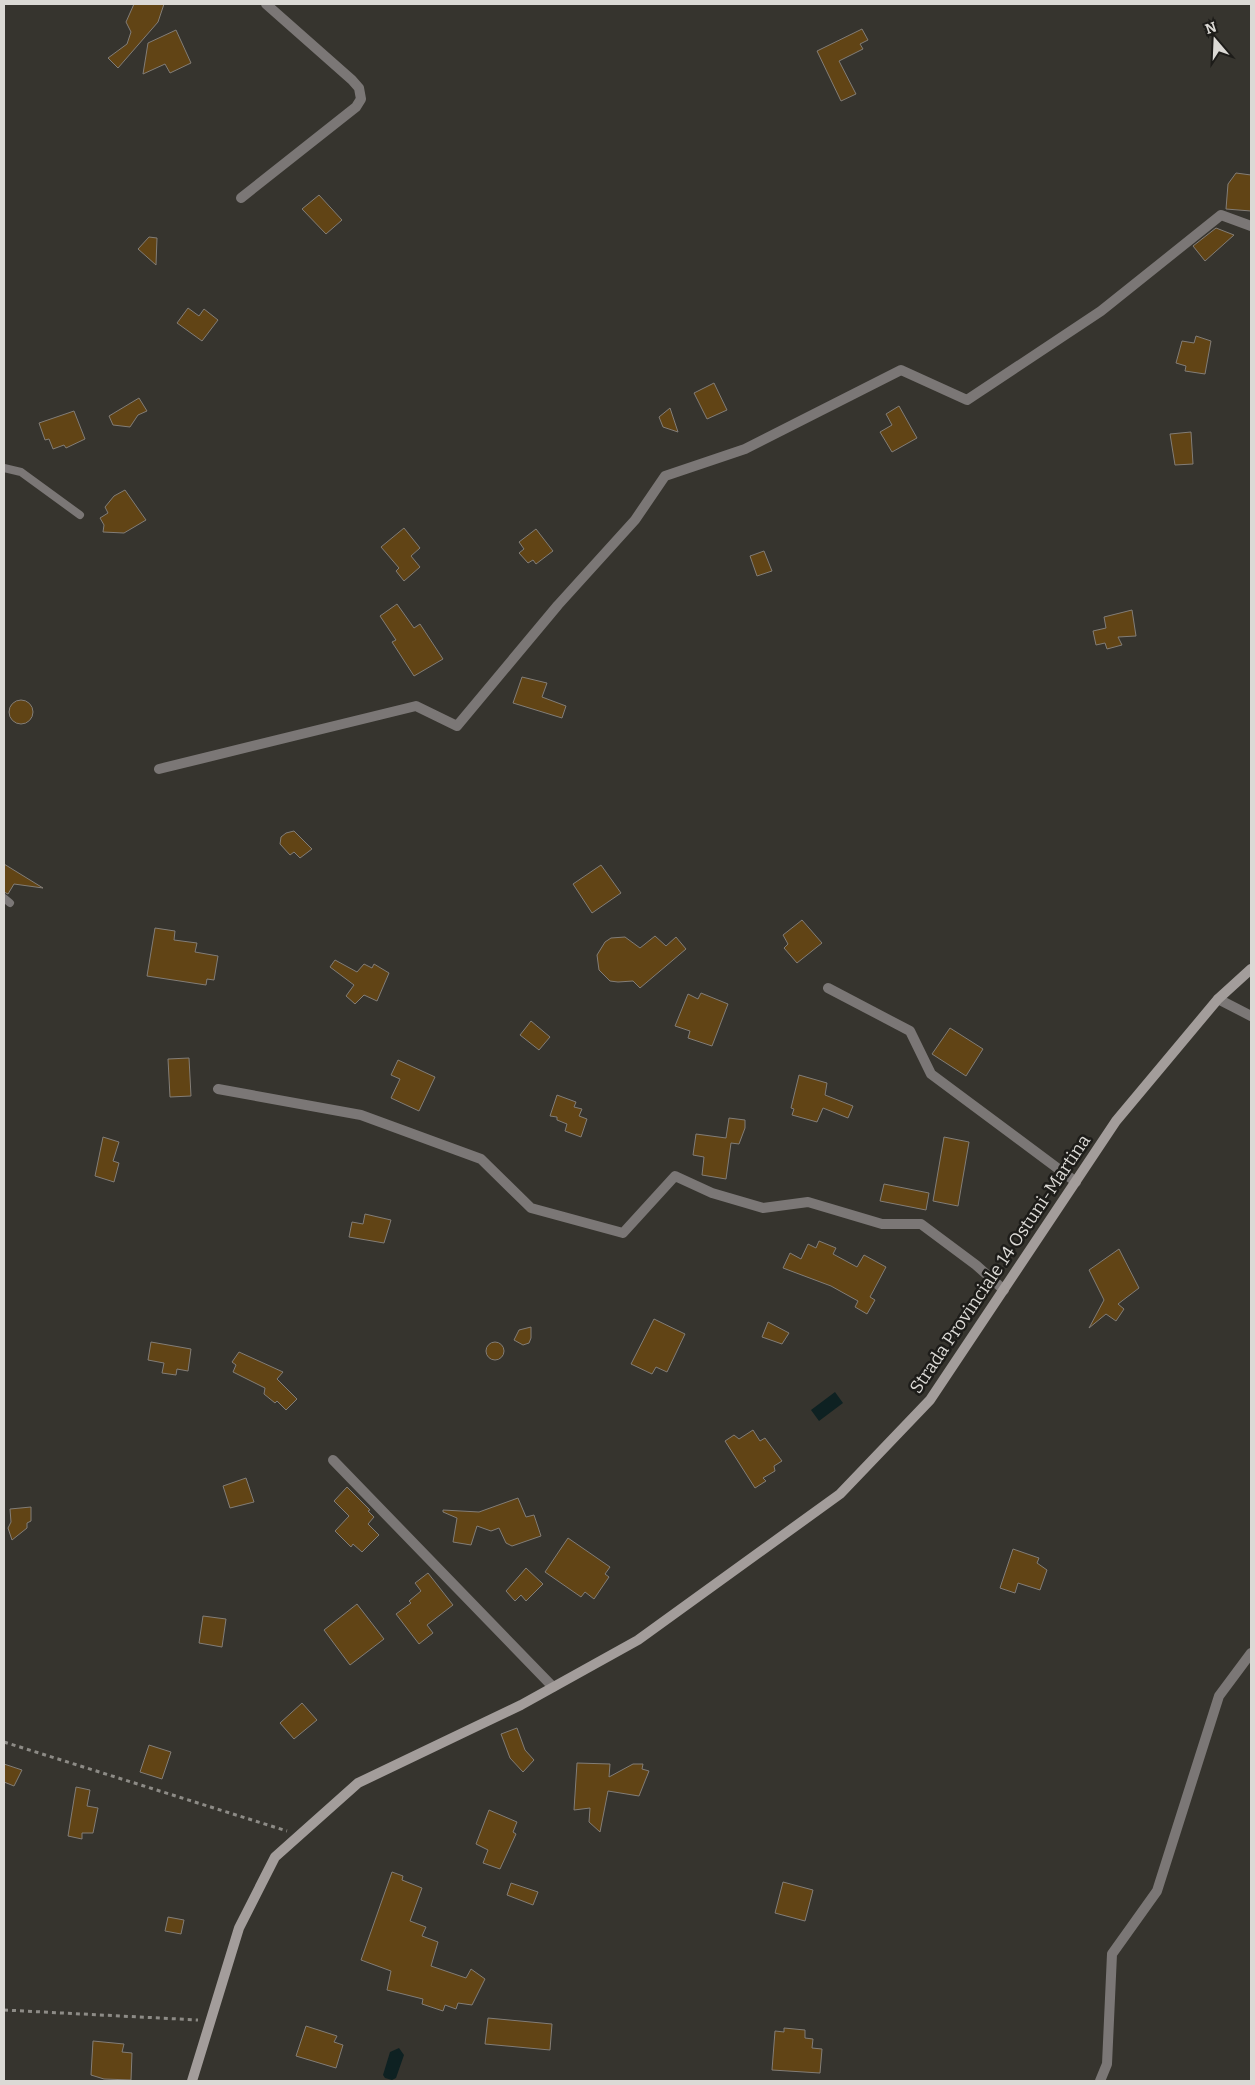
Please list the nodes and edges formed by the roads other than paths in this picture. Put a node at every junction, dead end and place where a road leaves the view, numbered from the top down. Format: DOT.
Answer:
graph roads {
  1 [pos="266,4"];
  2 [pos="240,198"];
  3 [pos="1251,226"];
  4 [pos="4,468"];
  5 [pos="80,515"];
  6 [pos="159,769"];
  7 [pos="1251,969"];
  8 [pos="828,988"];
  9 [pos="1218,999"];
  10 [pos="1251,1016"];
  11 [pos="218,1089"];
  12 [pos="1076,1182"];
  13 [pos="1004,1290"];
  14 [pos="333,1460"];
  15 [pos="1251,1653"];
  16 [pos="553,1687"];
  17 [pos="192,2081"];
  18 [pos="1100,2081"];
  1 -- 2 [label="street"];
  3 -- 6 [label="street"];
  4 -- 5 [label="lane"];
  7 -- 9 [label="main road, Strada Provinciale 14 Ostuni-Martina"];
  8 -- 12 [label="street"];
  9 -- 10 [label="street"];
  9 -- 12 [label="main road, Strada Provinciale 14 Ostuni-Martina"];
  11 -- 13 [label="street"];
  12 -- 13 [label="main road, Strada Provinciale 14 Ostuni-Martina"];
  13 -- 16 [label="main road, Strada Provinciale 14 Ostuni-Martina"];
  14 -- 16 [label="street"];
  15 -- 18 [label="street"];
  16 -- 17 [label="main road, Strada Provinciale 14 Ostuni-Martina"];
}
